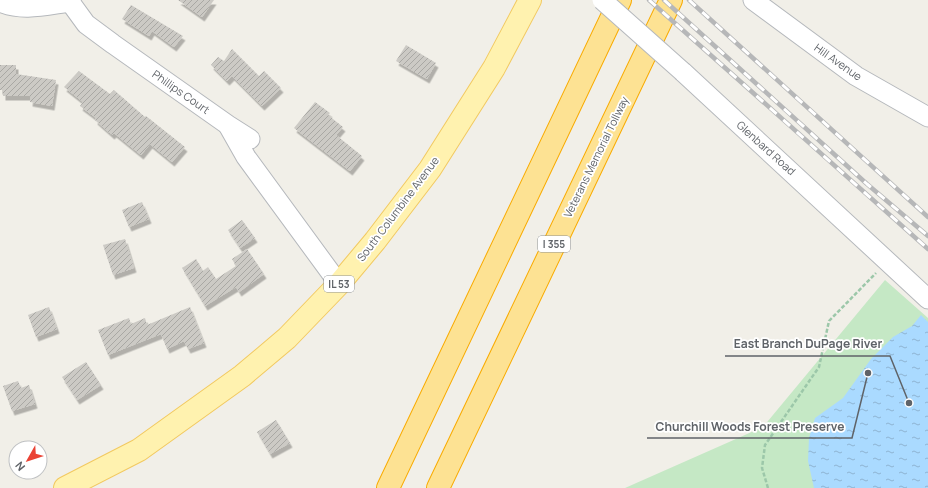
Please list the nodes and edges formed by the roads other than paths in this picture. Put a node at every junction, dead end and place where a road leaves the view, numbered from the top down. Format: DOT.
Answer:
graph roads {
  1 [pos="530,0"];
  2 [pos="602,0"];
  3 [pos="620,0"];
  4 [pos="671,0"];
  5 [pos="753,0"];
  6 [pos="70,1"];
  7 [pos="0,2"];
  8 [pos="928,116"];
  9 [pos="228,125"];
  10 [pos="250,139"];
  11 [pos="339,284"];
  12 [pos="928,299"];
  13 [pos="65,488"];
  14 [pos="388,488"];
  15 [pos="438,488"];
  1 -- 11 [label="main road, South Columbine Avenue / IL 53"];
  2 -- 12 [label="street, Glenbard Road, bridge"];
  3 -- 14 [label="highway"];
  4 -- 15 [label="highway, Veterans Memorial Tollway / I 355"];
  5 -- 8 [label="street, Hill Avenue"];
  6 -- 7 [label="street"];
  6 -- 9 [label="street, Phillips Court"];
  9 -- 10 [label="street, Phillips Court"];
  9 -- 11 [label="street"];
  11 -- 13 [label="main road, South Columbine Avenue / IL 53"];
}
